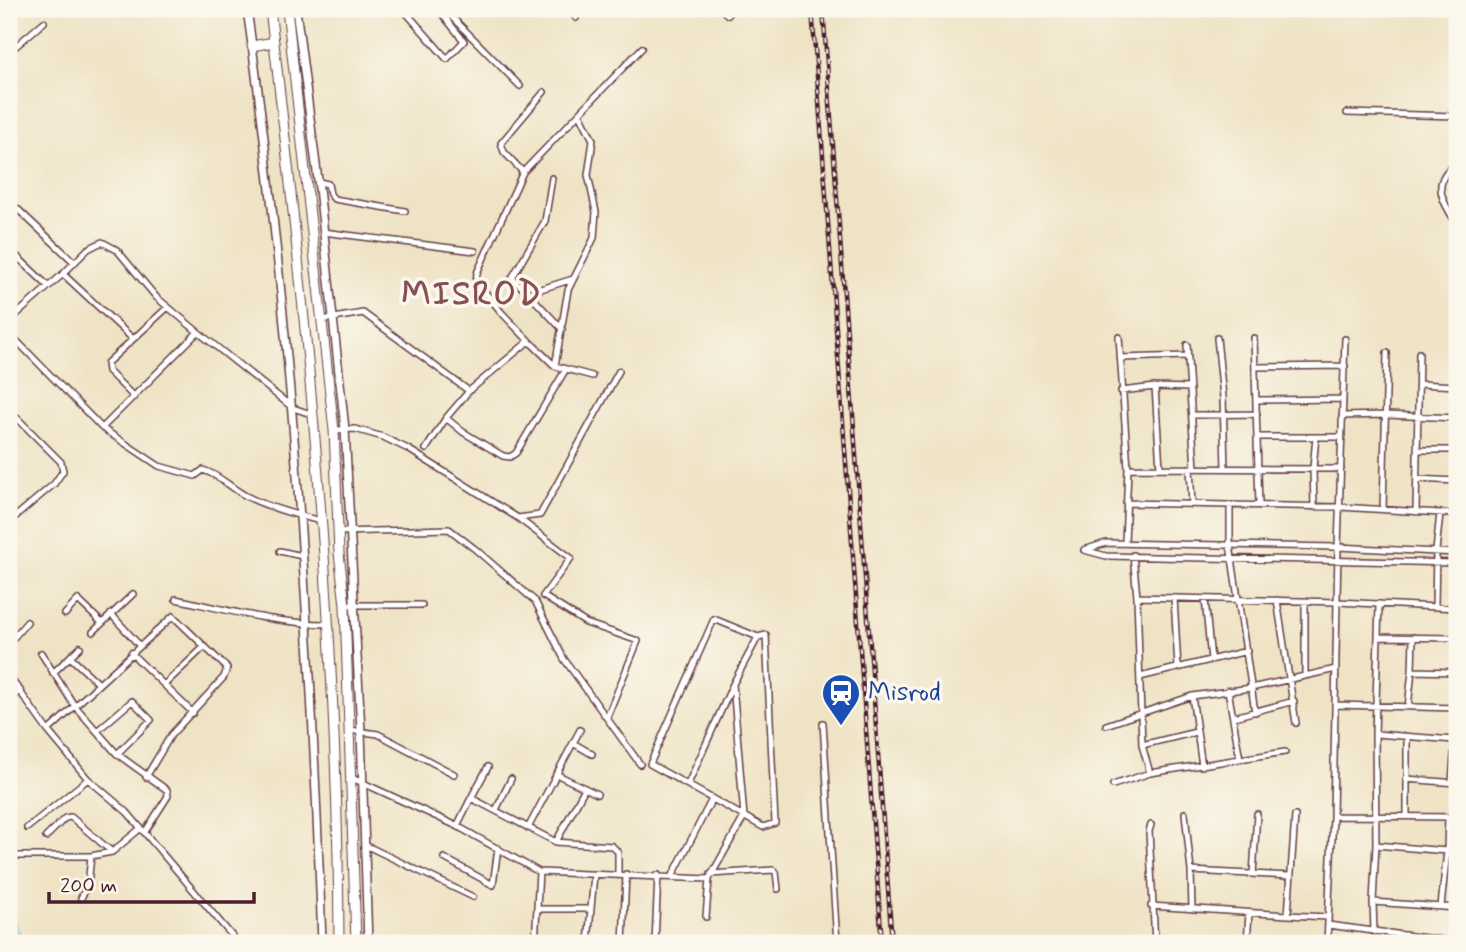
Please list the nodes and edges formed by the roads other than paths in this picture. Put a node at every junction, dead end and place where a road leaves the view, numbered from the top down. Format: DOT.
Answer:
graph roads {
  1 [pos="247,9"];
  2 [pos="270,9"];
  3 [pos="287,9"];
  4 [pos="296,9"];
  5 [pos="403,9"];
  6 [pos="438,9"];
  7 [pos="444,9"];
  8 [pos="570,9"];
  9 [pos="721,9"];
  10 [pos="728,15"];
  11 [pos="576,18"];
  12 [pos="44,22"];
  13 [pos="274,42"];
  14 [pos="252,46"];
  15 [pos="642,48"];
  16 [pos="9,52"];
  17 [pos="520,86"];
  18 [pos="544,92"];
  19 [pos="1347,113"];
  20 [pos="580,114"];
  21 [pos="1457,116"];
  22 [pos="1457,123"];
  23 [pos="1457,162"];
  24 [pos="523,172"];
  25 [pos="552,178"];
  26 [pos="318,182"];
  27 [pos="308,197"];
  28 [pos="320,197"];
  29 [pos="9,201"];
  30 [pos="405,211"];
  31 [pos="1457,225"];
  32 [pos="323,232"];
  33 [pos="9,249"];
  34 [pos="475,251"];
  35 [pos="74,262"];
  36 [pos="63,274"];
  37 [pos="573,279"];
  38 [pos="48,286"];
  39 [pos="528,293"];
  40 [pos="169,307"];
  41 [pos="326,319"];
  42 [pos="9,320"];
  43 [pos="562,330"];
  44 [pos="198,332"];
  45 [pos="9,333"];
  46 [pos="1119,337"];
  47 [pos="1217,338"];
  48 [pos="1254,338"];
  49 [pos="133,339"];
  50 [pos="1345,339"];
  51 [pos="529,341"];
  52 [pos="1187,345"];
  53 [pos="1387,353"];
  54 [pos="1419,353"];
  55 [pos="1188,356"];
  56 [pos="1120,358"];
  57 [pos="555,366"];
  58 [pos="1345,366"];
  59 [pos="1255,367"];
  60 [pos="566,369"];
  61 [pos="619,371"];
  62 [pos="592,376"];
  63 [pos="1419,384"];
  64 [pos="1457,386"];
  65 [pos="1155,387"];
  66 [pos="1190,388"];
  67 [pos="469,391"];
  68 [pos="1121,391"];
  69 [pos="134,397"];
  70 [pos="1342,399"];
  71 [pos="1257,400"];
  72 [pos="293,408"];
  73 [pos="9,410"];
  74 [pos="1224,413"];
  75 [pos="1257,414"];
  76 [pos="314,415"];
  77 [pos="1192,415"];
  78 [pos="1386,415"];
  79 [pos="1342,416"];
  80 [pos="1418,417"];
  81 [pos="446,418"];
  82 [pos="1457,418"];
  83 [pos="102,428"];
  84 [pos="345,429"];
  85 [pos="334,430"];
  86 [pos="1257,437"];
  87 [pos="1316,437"];
  88 [pos="1341,437"];
  89 [pos="426,449"];
  90 [pos="1418,450"];
  91 [pos="1457,450"];
  92 [pos="1128,468"];
  93 [pos="1160,468"];
  94 [pos="1193,468"];
  95 [pos="1225,468"];
  96 [pos="1258,468"];
  97 [pos="1313,468"];
  98 [pos="1341,469"];
  99 [pos="1417,479"];
  100 [pos="1457,481"];
  101 [pos="1126,503"];
  102 [pos="1192,505"];
  103 [pos="1230,505"];
  104 [pos="1259,506"];
  105 [pos="1340,507"];
  106 [pos="1314,508"];
  107 [pos="1383,509"];
  108 [pos="1416,512"];
  109 [pos="1440,513"];
  110 [pos="1457,514"];
  111 [pos="299,515"];
  112 [pos="518,518"];
  113 [pos="321,521"];
  114 [pos="9,522"];
  115 [pos="339,532"];
  116 [pos="350,532"];
  117 [pos="1125,543"];
  118 [pos="1230,545"];
  119 [pos="1338,547"];
  120 [pos="280,551"];
  121 [pos="1436,551"];
  122 [pos="1457,553"];
  123 [pos="1133,555"];
  124 [pos="302,556"];
  125 [pos="1231,557"];
  126 [pos="1338,559"];
  127 [pos="1436,561"];
  128 [pos="1457,563"];
  129 [pos="133,594"];
  130 [pos="1137,597"];
  131 [pos="1174,598"];
  132 [pos="176,599"];
  133 [pos="1205,599"];
  134 [pos="1237,600"];
  135 [pos="1277,600"];
  136 [pos="1305,601"];
  137 [pos="1338,602"];
  138 [pos="1379,604"];
  139 [pos="350,605"];
  140 [pos="422,605"];
  141 [pos="1436,607"];
  142 [pos="1457,608"];
  143 [pos="65,614"];
  144 [pos="111,614"];
  145 [pos="27,622"];
  146 [pos="102,623"];
  147 [pos="306,624"];
  148 [pos="329,624"];
  149 [pos="93,632"];
  150 [pos="758,636"];
  151 [pos="1378,637"];
  152 [pos="1413,637"];
  153 [pos="1457,638"];
  154 [pos="9,643"];
  155 [pos="139,645"];
  156 [pos="204,646"];
  157 [pos="80,647"];
  158 [pos="1247,651"];
  159 [pos="41,653"];
  160 [pos="131,653"];
  161 [pos="70,657"];
  162 [pos="1211,660"];
  163 [pos="1178,668"];
  164 [pos="1336,669"];
  165 [pos="1412,671"];
  166 [pos="1457,672"];
  167 [pos="53,673"];
  168 [pos="9,676"];
  169 [pos="1305,676"];
  170 [pos="1140,677"];
  171 [pos="1290,678"];
  172 [pos="98,683"];
  173 [pos="733,684"];
  174 [pos="164,685"];
  175 [pos="1251,688"];
  176 [pos="20,690"];
  177 [pos="1228,690"];
  178 [pos="1192,696"];
  179 [pos="9,701"];
  180 [pos="1294,701"];
  181 [pos="74,705"];
  182 [pos="1335,705"];
  183 [pos="1375,706"];
  184 [pos="1408,707"];
  185 [pos="1457,708"];
  186 [pos="1255,712"];
  187 [pos="193,713"];
  188 [pos="1141,713"];
  189 [pos="1457,715"];
  190 [pos="607,717"];
  191 [pos="1234,717"];
  192 [pos="823,723"];
  193 [pos="1296,723"];
  194 [pos="1105,726"];
  195 [pos="350,730"];
  196 [pos="580,730"];
  197 [pos="48,731"];
  198 [pos="97,731"];
  199 [pos="361,732"];
  200 [pos="1196,733"];
  201 [pos="1375,734"];
  202 [pos="1407,737"];
  203 [pos="1455,740"];
  204 [pos="573,743"];
  205 [pos="1142,745"];
  206 [pos="1285,752"];
  207 [pos="117,754"];
  208 [pos="592,754"];
  209 [pos="1240,760"];
  210 [pos="640,764"];
  211 [pos="1202,766"];
  212 [pos="488,767"];
  213 [pos="1150,773"];
  214 [pos="454,774"];
  215 [pos="556,774"];
  216 [pos="146,777"];
  217 [pos="352,778"];
  218 [pos="88,779"];
  219 [pos="511,779"];
  220 [pos="1406,779"];
  221 [pos="363,782"];
  222 [pos="1455,782"];
  223 [pos="688,784"];
  224 [pos="1113,785"];
  225 [pos="584,788"];
  226 [pos="597,794"];
  227 [pos="471,798"];
  228 [pos="712,799"];
  229 [pos="496,810"];
  230 [pos="1185,813"];
  231 [pos="1257,814"];
  232 [pos="1295,816"];
  233 [pos="1333,816"];
  234 [pos="1375,816"];
  235 [pos="1407,816"];
  236 [pos="744,817"];
  237 [pos="1448,817"];
  238 [pos="1457,817"];
  239 [pos="1151,825"];
  240 [pos="457,826"];
  241 [pos="27,828"];
  242 [pos="528,828"];
  243 [pos="143,830"];
  244 [pos="46,837"];
  245 [pos="556,842"];
  246 [pos="365,845"];
  247 [pos="1376,845"];
  248 [pos="498,848"];
  249 [pos="1447,850"];
  250 [pos="112,852"];
  251 [pos="9,856"];
  252 [pos="91,856"];
  253 [pos="444,858"];
  254 [pos="539,872"];
  255 [pos="1191,872"];
  256 [pos="594,874"];
  257 [pos="618,874"];
  258 [pos="626,874"];
  259 [pos="1253,874"];
  260 [pos="658,876"];
  261 [pos="710,876"];
  262 [pos="1290,876"];
  263 [pos="672,877"];
  264 [pos="778,889"];
  265 [pos="473,897"];
  266 [pos="81,898"];
  267 [pos="1373,902"];
  268 [pos="1151,906"];
  269 [pos="1441,906"];
  270 [pos="1457,908"];
  271 [pos="537,909"];
  272 [pos="591,909"];
  273 [pos="1192,909"];
  274 [pos="1249,913"];
  275 [pos="1288,915"];
  276 [pos="706,917"];
  277 [pos="1328,917"];
  278 [pos="1328,925"];
  279 [pos="1374,932"];
  280 [pos="1427,941"];
  281 [pos="1457,942"];
  282 [pos="238,943"];
  283 [pos="322,943"];
  284 [pos="339,943"];
  285 [pos="356,943"];
  286 [pos="368,943"];
  287 [pos="535,943"];
  288 [pos="588,943"];
  289 [pos="623,943"];
  290 [pos="655,943"];
  291 [pos="836,943"];
  292 [pos="1155,943"];
  293 [pos="1247,943"];
  294 [pos="1327,943"];
  1 -- 14 [label="street"];
  2 -- 13 [label="main road"];
  3 -- 27 [label="main road"];
  4 -- 26 [label="street"];
  5 -- 6 [label="street"];
  7 -- 17 [label="street"];
  8 -- 11 [label="street"];
  9 -- 10 [label="street"];
  12 -- 16 [label="street"];
  13 -- 14 [label="main road"];
  13 -- 76 [label="main road"];
  14 -- 72 [label="street"];
  15 -- 20 [label="street"];
  18 -- 24 [label="street"];
  19 -- 21 [label="street"];
  20 -- 24 [label="street"];
  20 -- 37 [label="street"];
  21 -- 22 [label="street"];
  23 -- 31 [label="street"];
  24 -- 51 [label="street"];
  25 -- 39 [label="street"];
  26 -- 28 [label="street"];
  26 -- 30 [label="street"];
  27 -- 28 [label="main road"];
  27 -- 41 [label="main road"];
  28 -- 32 [label="street"];
  29 -- 35 [label="street"];
  32 -- 34 [label="street"];
  32 -- 41 [label="street"];
  33 -- 38 [label="street"];
  35 -- 36 [label="street"];
  35 -- 40 [label="street"];
  36 -- 38 [label="street"];
  36 -- 49 [label="street"];
  37 -- 39 [label="street"];
  37 -- 43 [label="street"];
  38 -- 42 [label="street"];
  39 -- 43 [label="street"];
  40 -- 44 [label="street"];
  40 -- 49 [label="street"];
  41 -- 67 [label="street"];
  41 -- 84 [label="street"];
  41 -- 85 [label="main road"];
  43 -- 57 [label="street"];
  44 -- 69 [label="street"];
  44 -- 72 [label="street"];
  45 -- 83 [label="street"];
  46 -- 56 [label="street"];
  47 -- 74 [label="street"];
  48 -- 59 [label="street"];
  49 -- 69 [label="street"];
  50 -- 58 [label="street"];
  51 -- 57 [label="street"];
  51 -- 67 [label="street"];
  52 -- 55 [label="street"];
  53 -- 78 [label="street"];
  54 -- 63 [label="street"];
  55 -- 56 [label="street"];
  55 -- 66 [label="street"];
  56 -- 68 [label="street"];
  57 -- 60 [label="street"];
  58 -- 59 [label="street"];
  58 -- 70 [label="street"];
  59 -- 71 [label="street"];
  60 -- 62 [label="street"];
  60 -- 81 [label="street"];
  61 -- 112 [label="street"];
  63 -- 64 [label="street"];
  63 -- 80 [label="street"];
  65 -- 66 [label="street"];
  65 -- 68 [label="street"];
  65 -- 93 [label="street"];
  66 -- 77 [label="street"];
  67 -- 81 [label="street"];
  68 -- 92 [label="street"];
  69 -- 83 [label="street"];
  70 -- 71 [label="street"];
  70 -- 79 [label="street"];
  71 -- 75 [label="street"];
  72 -- 76 [label="street"];
  72 -- 111 [label="street"];
  73 -- 114 [label="street"];
  74 -- 75 [label="street"];
  74 -- 77 [label="street"];
  74 -- 95 [label="street"];
  75 -- 86 [label="street"];
  76 -- 113 [label="main road"];
  77 -- 94 [label="street"];
  78 -- 79 [label="street"];
  78 -- 80 [label="street"];
  78 -- 107 [label="street"];
  79 -- 88 [label="street"];
  80 -- 82 [label="street"];
  80 -- 90 [label="street"];
  81 -- 89 [label="street"];
  83 -- 111 [label="street"];
  84 -- 85 [label="street"];
  84 -- 112 [label="street"];
  84 -- 116 [label="street"];
  85 -- 115 [label="main road"];
  86 -- 87 [label="street"];
  86 -- 96 [label="street"];
  87 -- 88 [label="street"];
  87 -- 97 [label="street"];
  88 -- 98 [label="street"];
  90 -- 91 [label="street"];
  90 -- 99 [label="street"];
  92 -- 93 [label="street"];
  92 -- 101 [label="street"];
  93 -- 94 [label="street"];
  94 -- 95 [label="street"];
  94 -- 102 [label="street"];
  95 -- 96 [label="street"];
  96 -- 97 [label="street"];
  96 -- 104 [label="street"];
  97 -- 98 [label="street"];
  97 -- 106 [label="street"];
  98 -- 105 [label="street"];
  99 -- 100 [label="street"];
  99 -- 108 [label="street"];
  101 -- 102 [label="street"];
  101 -- 117 [label="street"];
  102 -- 103 [label="street"];
  103 -- 104 [label="street"];
  103 -- 118 [label="street"];
  104 -- 106 [label="street"];
  105 -- 106 [label="street"];
  105 -- 107 [label="street"];
  105 -- 119 [label="street"];
  107 -- 108 [label="street"];
  108 -- 109 [label="street"];
  109 -- 110 [label="street"];
  109 -- 121 [label="street"];
  111 -- 113 [label="street"];
  111 -- 124 [label="street"];
  112 -- 190 [label="street"];
  113 -- 148 [label="main road"];
  115 -- 116 [label="street"];
  115 -- 139 [label="main road"];
  116 -- 139 [label="street"];
  116 -- 190 [label="street"];
  117 -- 118 [label="street"];
  117 -- 123 [label="street"];
  118 -- 119 [label="street"];
  118 -- 125 [label="street"];
  119 -- 121 [label="street"];
  119 -- 126 [label="street"];
  120 -- 124 [label="street"];
  121 -- 122 [label="street"];
  121 -- 127 [label="street"];
  123 -- 125 [label="street"];
  123 -- 130 [label="street"];
  124 -- 147 [label="street"];
  125 -- 126 [label="street"];
  125 -- 134 [label="street"];
  126 -- 127 [label="street"];
  126 -- 137 [label="street"];
  127 -- 128 [label="street"];
  127 -- 141 [label="street"];
  129 -- 144 [label="street"];
  130 -- 131 [label="street"];
  130 -- 170 [label="street"];
  131 -- 133 [label="street"];
  131 -- 163 [label="street"];
  132 -- 147 [label="street"];
  133 -- 134 [label="street"];
  133 -- 162 [label="street"];
  134 -- 135 [label="street"];
  134 -- 158 [label="street"];
  135 -- 136 [label="street"];
  135 -- 171 [label="street"];
  136 -- 137 [label="street"];
  136 -- 169 [label="street"];
  137 -- 138 [label="street"];
  137 -- 164 [label="street"];
  138 -- 141 [label="street"];
  138 -- 151 [label="street"];
  139 -- 140 [label="street"];
  139 -- 195 [label="main road"];
  139 -- 199 [label="street"];
  141 -- 142 [label="street"];
  143 -- 146 [label="street"];
  144 -- 146 [label="street"];
  144 -- 155 [label="street"];
  145 -- 154 [label="street"];
  146 -- 149 [label="street"];
  147 -- 148 [label="street"];
  147 -- 283 [label="street"];
  148 -- 284 [label="main road"];
  150 -- 173 [label="street"];
  150 -- 223 [label="street"];
  150 -- 236 [label="street"];
  151 -- 152 [label="street"];
  151 -- 183 [label="street"];
  152 -- 153 [label="street"];
  152 -- 165 [label="street"];
  155 -- 156 [label="street"];
  155 -- 160 [label="street"];
  156 -- 174 [label="street"];
  156 -- 187 [label="street"];
  157 -- 161 [label="street"];
  158 -- 162 [label="street"];
  158 -- 175 [label="street"];
  159 -- 167 [label="street"];
  160 -- 172 [label="street"];
  160 -- 174 [label="street"];
  161 -- 167 [label="street"];
  161 -- 172 [label="street"];
  162 -- 163 [label="street"];
  163 -- 170 [label="street"];
  164 -- 169 [label="street"];
  164 -- 182 [label="street"];
  165 -- 166 [label="street"];
  165 -- 184 [label="street"];
  167 -- 181 [label="street"];
  168 -- 176 [label="street"];
  169 -- 171 [label="street"];
  170 -- 188 [label="street"];
  171 -- 175 [label="street"];
  171 -- 180 [label="street"];
  172 -- 181 [label="street"];
  173 -- 223 [label="street"];
  173 -- 236 [label="street"];
  174 -- 187 [label="street"];
  175 -- 177 [label="street"];
  175 -- 186 [label="street"];
  176 -- 179 [label="street"];
  176 -- 197 [label="street"];
  177 -- 178 [label="street"];
  177 -- 191 [label="street"];
  178 -- 188 [label="street"];
  178 -- 200 [label="street"];
  180 -- 186 [label="street"];
  180 -- 193 [label="street"];
  181 -- 197 [label="street"];
  181 -- 198 [label="street"];
  182 -- 183 [label="street"];
  182 -- 233 [label="street"];
  183 -- 184 [label="street"];
  183 -- 201 [label="street"];
  184 -- 185 [label="street"];
  186 -- 191 [label="street"];
  187 -- 216 [label="street"];
  188 -- 194 [label="street"];
  188 -- 205 [label="street"];
  189 -- 203 [label="street"];
  190 -- 210 [label="street"];
  191 -- 209 [label="street"];
  192 -- 291 [label="street"];
  195 -- 199 [label="street"];
  195 -- 217 [label="main road"];
  196 -- 204 [label="street"];
  197 -- 218 [label="street"];
  198 -- 207 [label="street"];
  198 -- 207 [label="street"];
  199 -- 214 [label="street"];
  199 -- 221 [label="street"];
  200 -- 205 [label="street"];
  200 -- 211 [label="street"];
  201 -- 202 [label="street"];
  201 -- 234 [label="street"];
  202 -- 203 [label="street"];
  202 -- 220 [label="street"];
  203 -- 222 [label="street"];
  204 -- 208 [label="street"];
  204 -- 215 [label="street"];
  205 -- 213 [label="street"];
  206 -- 209 [label="street"];
  207 -- 216 [label="street"];
  209 -- 211 [label="street"];
  211 -- 213 [label="street"];
  212 -- 227 [label="street"];
  213 -- 224 [label="street"];
  215 -- 225 [label="street"];
  215 -- 242 [label="street"];
  216 -- 243 [label="street"];
  217 -- 221 [label="street"];
  217 -- 285 [label="main road"];
  218 -- 241 [label="street"];
  218 -- 243 [label="street"];
  219 -- 229 [label="street"];
  220 -- 222 [label="street"];
  220 -- 235 [label="street"];
  221 -- 240 [label="street"];
  221 -- 246 [label="street"];
  223 -- 228 [label="street"];
  225 -- 226 [label="street"];
  225 -- 245 [label="street"];
  227 -- 229 [label="street"];
  227 -- 240 [label="street"];
  228 -- 236 [label="street"];
  228 -- 263 [label="street"];
  229 -- 242 [label="street"];
  230 -- 255 [label="street"];
  231 -- 259 [label="street"];
  232 -- 262 [label="street"];
  233 -- 234 [label="street"];
  233 -- 277 [label="street"];
  234 -- 235 [label="street"];
  234 -- 247 [label="street"];
  235 -- 237 [label="street"];
  236 -- 261 [label="street"];
  237 -- 238 [label="street"];
  237 -- 249 [label="street"];
  239 -- 268 [label="street"];
  240 -- 248 [label="street"];
  242 -- 245 [label="street"];
  243 -- 250 [label="street"];
  243 -- 282 [label="street"];
  244 -- 250 [label="street"];
  245 -- 257 [label="street"];
  246 -- 265 [label="street"];
  246 -- 286 [label="street"];
  247 -- 249 [label="street"];
  247 -- 267 [label="street"];
  248 -- 253 [label="street"];
  248 -- 254 [label="street"];
  249 -- 269 [label="street"];
  250 -- 252 [label="street"];
  251 -- 252 [label="street"];
  252 -- 266 [label="street"];
  254 -- 256 [label="street"];
  254 -- 271 [label="street"];
  255 -- 259 [label="street"];
  255 -- 273 [label="street"];
  256 -- 257 [label="street"];
  256 -- 272 [label="street"];
  257 -- 258 [label="street"];
  258 -- 260 [label="street"];
  258 -- 289 [label="street"];
  259 -- 262 [label="street"];
  260 -- 263 [label="street"];
  260 -- 290 [label="street"];
  261 -- 263 [label="street"];
  261 -- 264 [label="street"];
  261 -- 276 [label="street"];
  262 -- 275 [label="street"];
  267 -- 269 [label="street"];
  267 -- 279 [label="street"];
  268 -- 273 [label="street"];
  268 -- 292 [label="street"];
  269 -- 270 [label="street"];
  271 -- 272 [label="street"];
  271 -- 287 [label="street"];
  272 -- 288 [label="street"];
  273 -- 274 [label="street"];
  274 -- 275 [label="street"];
  274 -- 293 [label="street"];
  275 -- 277 [label="street"];
  277 -- 278 [label="street"];
  278 -- 279 [label="street"];
  278 -- 294 [label="street"];
  279 -- 280 [label="street"];
  280 -- 281 [label="street"];
}
